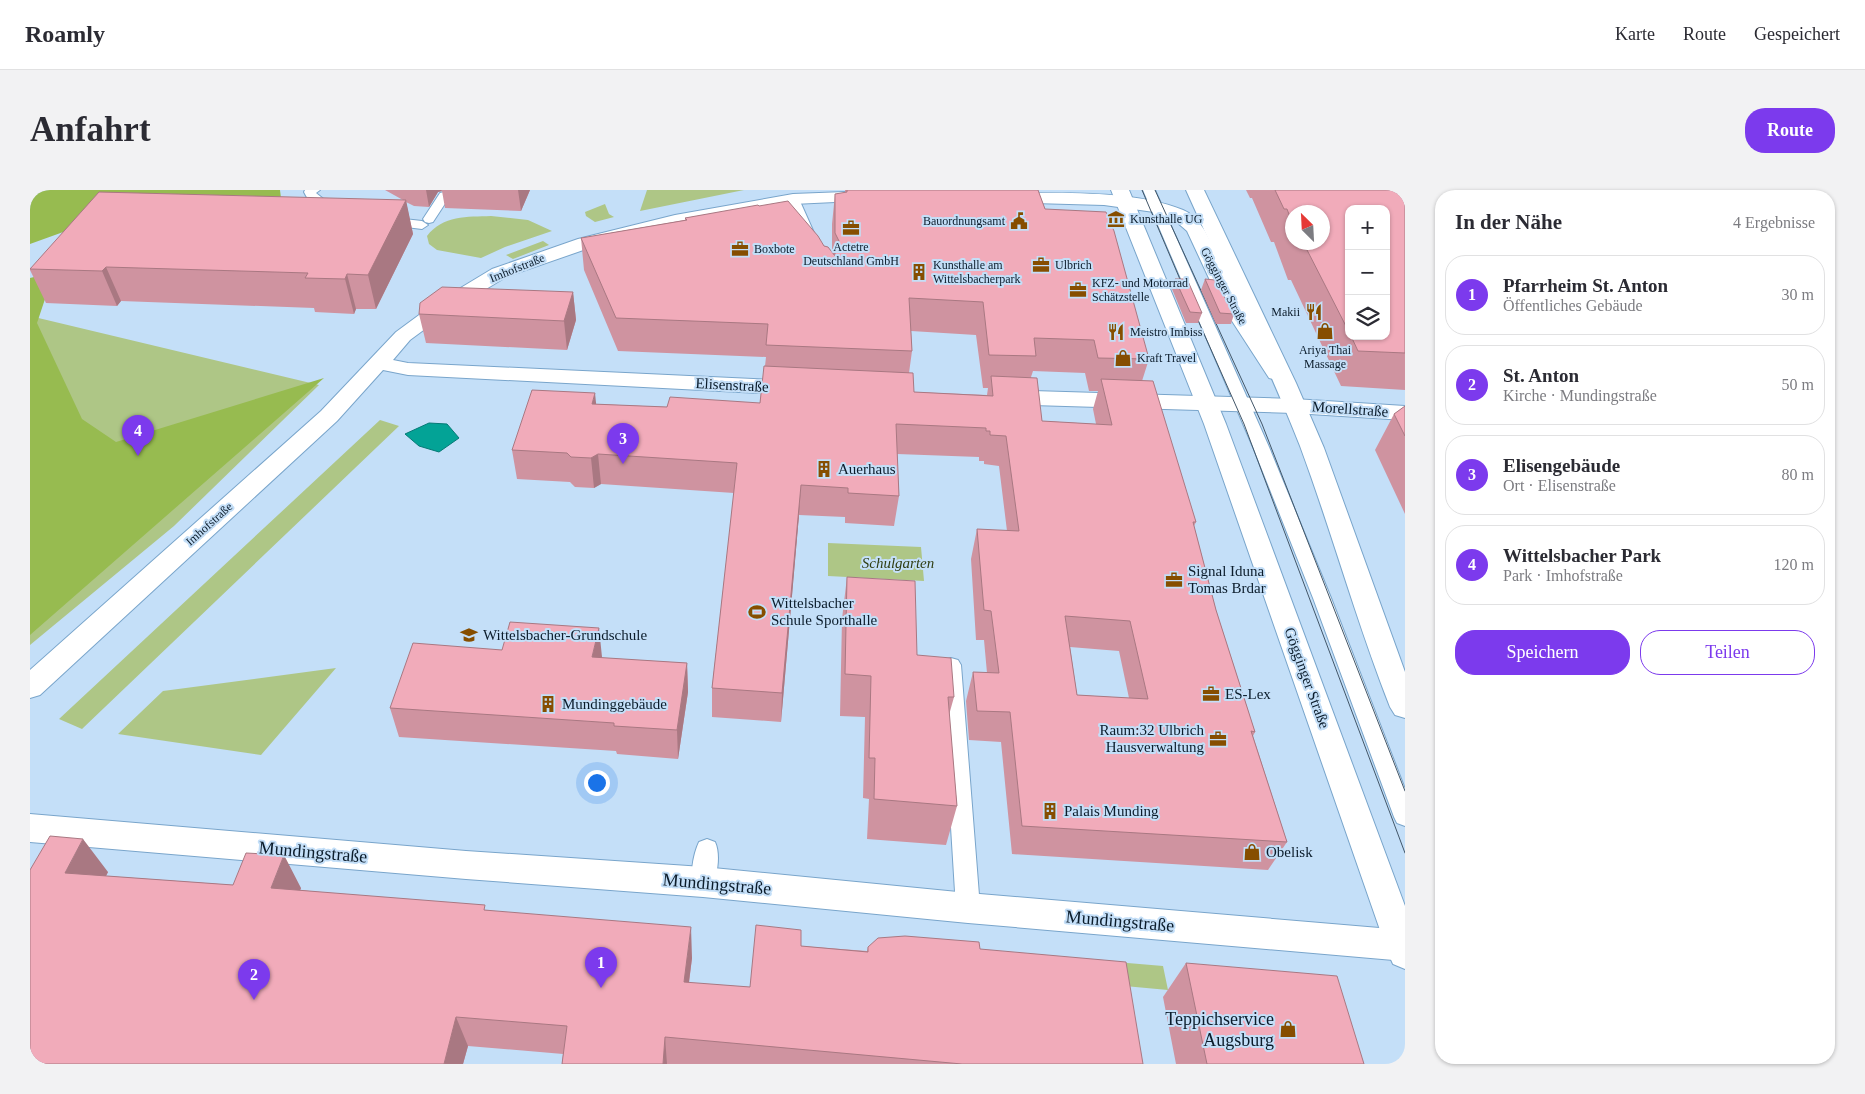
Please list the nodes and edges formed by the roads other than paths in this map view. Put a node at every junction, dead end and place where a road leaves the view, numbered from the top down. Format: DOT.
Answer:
graph roads {
  1 [pos="314,190"];
  2 [pos="1195,190"];
  3 [pos="444,196"];
  4 [pos="888,196"];
  5 [pos="1122,196"];
  6 [pos="984,198"];
  7 [pos="793,199"];
  8 [pos="1153,199"];
  9 [pos="346,214"];
  10 [pos="373,220"];
  11 [pos="816,249"];
  12 [pos="378,363"];
  13 [pos="1282,380"];
  14 [pos="819,389"];
  15 [pos="977,396"];
  16 [pos="1206,404"];
  17 [pos="1244,405"];
  18 [pos="1294,406"];
  19 [pos="1405,413"];
  20 [pos="952,664"];
  21 [pos="30,687"];
  22 [pos="1405,707"];
  23 [pos="1405,817"];
  24 [pos="30,828"];
  25 [pos="708,849"];
  26 [pos="703,882"];
  27 [pos="968,908"];
  28 [pos="1404,950"];
  1 -- 9 [label="lane"];
  2 -- 13 [label="street, Gögginger Straße"];
  3 -- 10 [label="lane"];
  4 -- 7 [label="street, Imhofstraße"];
  5 -- 6 [label="street"];
  5 -- 8 [label="street, Gögginger Straße"];
  5 -- 16 [label="street, Gögginger Straße"];
  7 -- 11 [label="lane"];
  7 -- 12 [label="street, Imhofstraße"];
  8 -- 13 [label="street, Gögginger Straße"];
  8 -- 17 [label="lane"];
  12 -- 14 [label="street, Elisenstraße"];
  12 -- 21 [label="street, Imhofstraße"];
  13 -- 18 [label="street, Gögginger Straße"];
  15 -- 16 [label="street"];
  16 -- 17 [label="street"];
  16 -- 28 [label="street, Gögginger Straße"];
  17 -- 18 [label="street"];
  17 -- 23 [label="lane"];
  18 -- 19 [label="street, Morellstraße"];
  18 -- 22 [label="street, Gögginger Straße"];
  20 -- 27 [label="lane"];
  24 -- 26 [label="street, Mundingstraße"];
  25 -- 26 [label="lane"];
  26 -- 27 [label="street, Mundingstraße"];
  27 -- 28 [label="street, Mundingstraße"];
}
